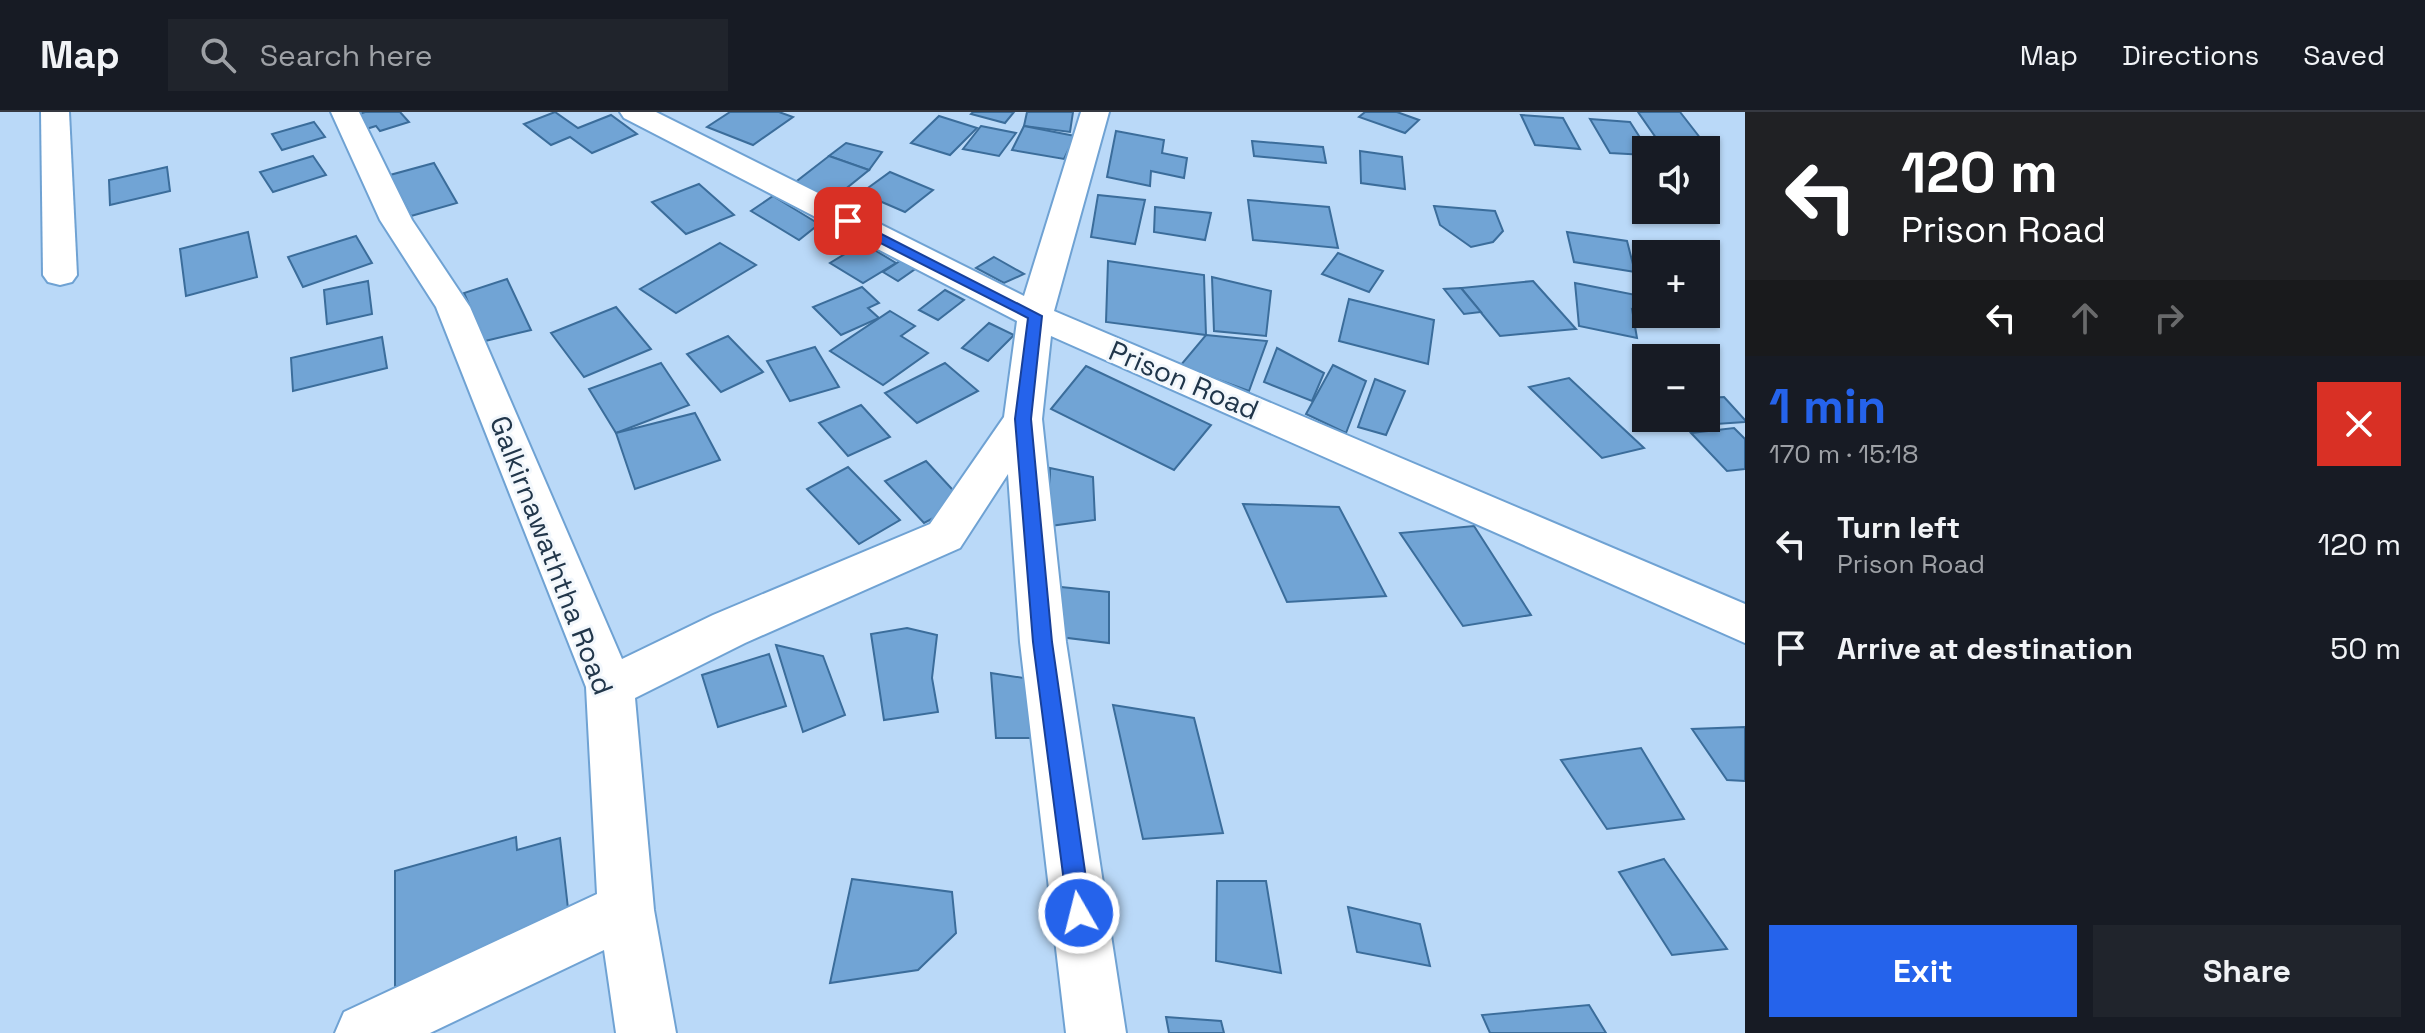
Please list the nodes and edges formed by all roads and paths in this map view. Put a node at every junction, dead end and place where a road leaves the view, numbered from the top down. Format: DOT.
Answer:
graph roads {
  1 [pos="55,112"];
  2 [pos="345,112"];
  3 [pos="634,112"];
  4 [pos="1095,112"];
  5 [pos="60,275"];
  6 [pos="1035,316"];
  7 [pos="1023,419"];
  8 [pos="1745,624"];
  9 [pos="610,687"];
  10 [pos="626,910"];
  11 [pos="365,1033"];
  12 [pos="646,1033"];
  13 [pos="1096,1033"];
  1 -- 5 [label="street"];
  2 -- 9 [label="street, Galkirnawaththa Road"];
  3 -- 6 [label="street, Prison Road"];
  4 -- 6 [label="street"];
  6 -- 7 [label="street"];
  6 -- 8 [label="street, Prison Road"];
  7 -- 9 [label="street"];
  7 -- 13 [label="street"];
  9 -- 10 [label="street, Galkirnawaththa Road"];
  10 -- 11 [label="street"];
  10 -- 12 [label="street, Galkirnawaththa Road"];
}
